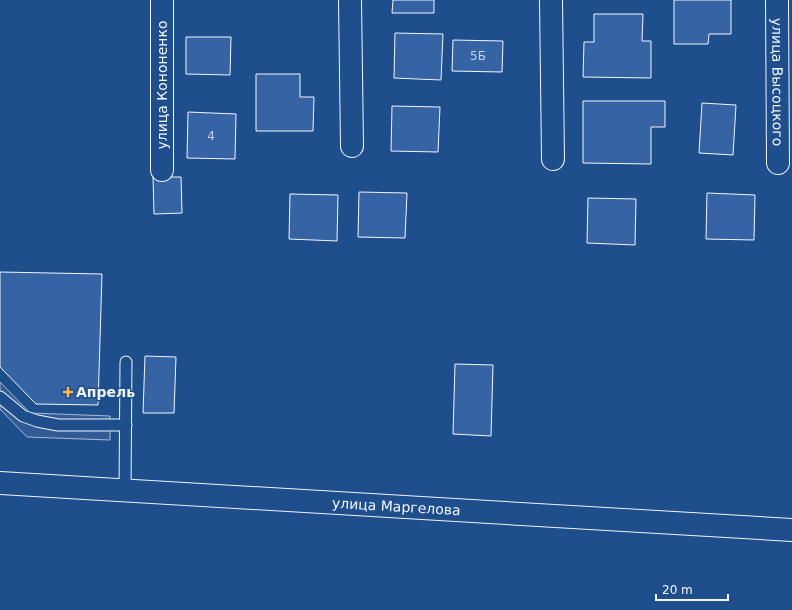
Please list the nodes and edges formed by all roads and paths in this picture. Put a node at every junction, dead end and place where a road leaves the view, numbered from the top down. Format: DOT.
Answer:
graph roads {
  1 [pos="162,0"];
  2 [pos="350,0"];
  3 [pos="551,0"];
  4 [pos="777,0"];
  5 [pos="352,146"];
  6 [pos="553,159"];
  7 [pos="778,163"];
  8 [pos="162,170"];
  9 [pos="126,362"];
  10 [pos="0,397"];
  11 [pos="126,425"];
  12 [pos="1,482"];
  13 [pos="125,490"];
  14 [pos="792,530"];
  1 -- 8 [label="street, улица Кононенко"];
  2 -- 5 [label="street"];
  3 -- 6 [label="street"];
  4 -- 7 [label="street, улица Высоцкого"];
  9 -- 11 [label="lane"];
  10 -- 11 [label="lane"];
  11 -- 13 [label="lane"];
  12 -- 13 [label="street, улица Маргелова"];
  13 -- 14 [label="street, улица Маргелова"];
}
